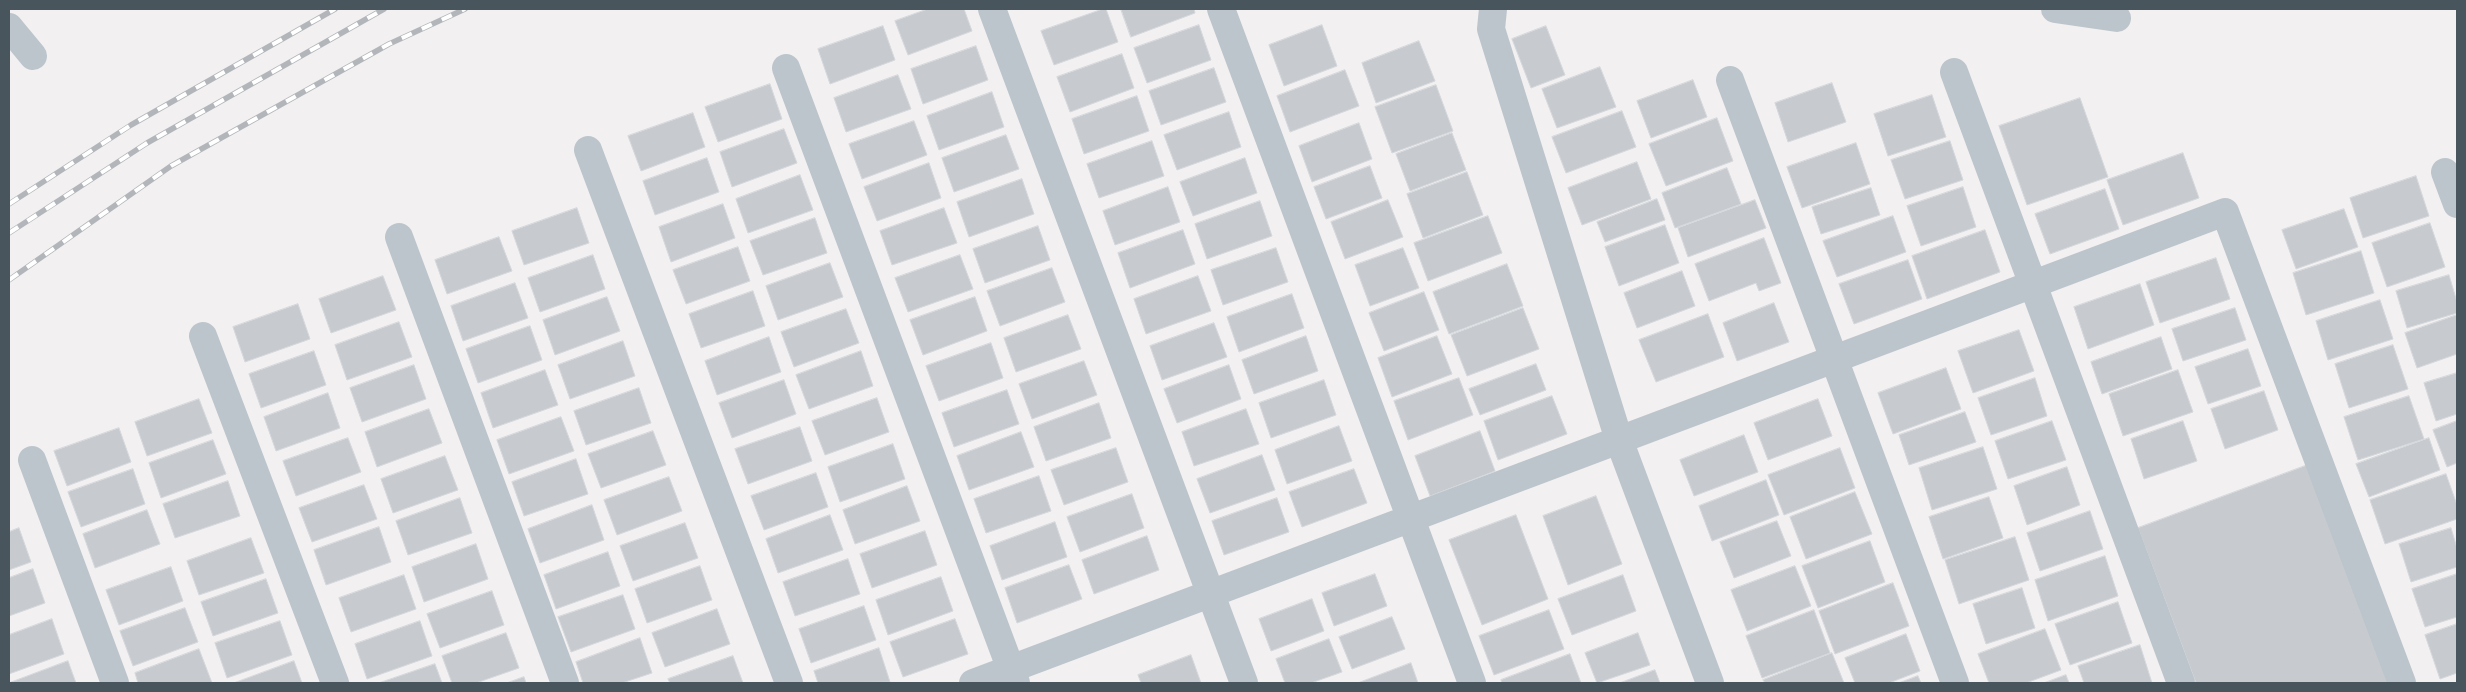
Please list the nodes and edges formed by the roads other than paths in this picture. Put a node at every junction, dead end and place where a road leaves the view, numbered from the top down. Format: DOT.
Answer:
graph roads {
  1 [pos="992,9"];
  2 [pos="1220,9"];
  3 [pos="1493,9"];
  4 [pos="2055,9"];
  5 [pos="2117,18"];
  6 [pos="9,27"];
  7 [pos="33,56"];
  8 [pos="786,68"];
  9 [pos="1954,72"];
  10 [pos="1730,80"];
  11 [pos="588,150"];
  12 [pos="2445,172"];
  13 [pos="2457,204"];
  14 [pos="399,237"];
  15 [pos="2032,285"];
  16 [pos="203,336"];
  17 [pos="1834,359"];
  18 [pos="1619,440"];
  19 [pos="32,460"];
  20 [pos="1411,518"];
  21 [pos="1211,594"];
  22 [pos="1014,676"];
  23 [pos="115,683"];
  24 [pos="335,683"];
  25 [pos="565,683"];
  26 [pos="789,683"];
  27 [pos="972,683"];
  28 [pos="1244,683"];
  29 [pos="1472,683"];
  30 [pos="1710,683"];
  31 [pos="1955,683"];
  32 [pos="2181,683"];
  33 [pos="2402,683"];
  1 -- 21 [label="street"];
  2 -- 20 [label="street"];
  3 -- 18 [label="street"];
  4 -- 5 [label="street"];
  6 -- 7 [label="street"];
  8 -- 22 [label="street"];
  9 -- 15 [label="street"];
  10 -- 17 [label="street"];
  11 -- 26 [label="street"];
  12 -- 13 [label="street"];
  14 -- 25 [label="street"];
  15 -- 17 [label="street"];
  15 -- 32 [label="street"];
  15 -- 33 [label="street"];
  16 -- 24 [label="street"];
  17 -- 18 [label="street"];
  17 -- 31 [label="street"];
  18 -- 20 [label="street"];
  18 -- 30 [label="street"];
  19 -- 23 [label="street"];
  20 -- 21 [label="street"];
  20 -- 29 [label="street"];
  21 -- 22 [label="street"];
  21 -- 28 [label="street"];
  22 -- 27 [label="street"];
}
